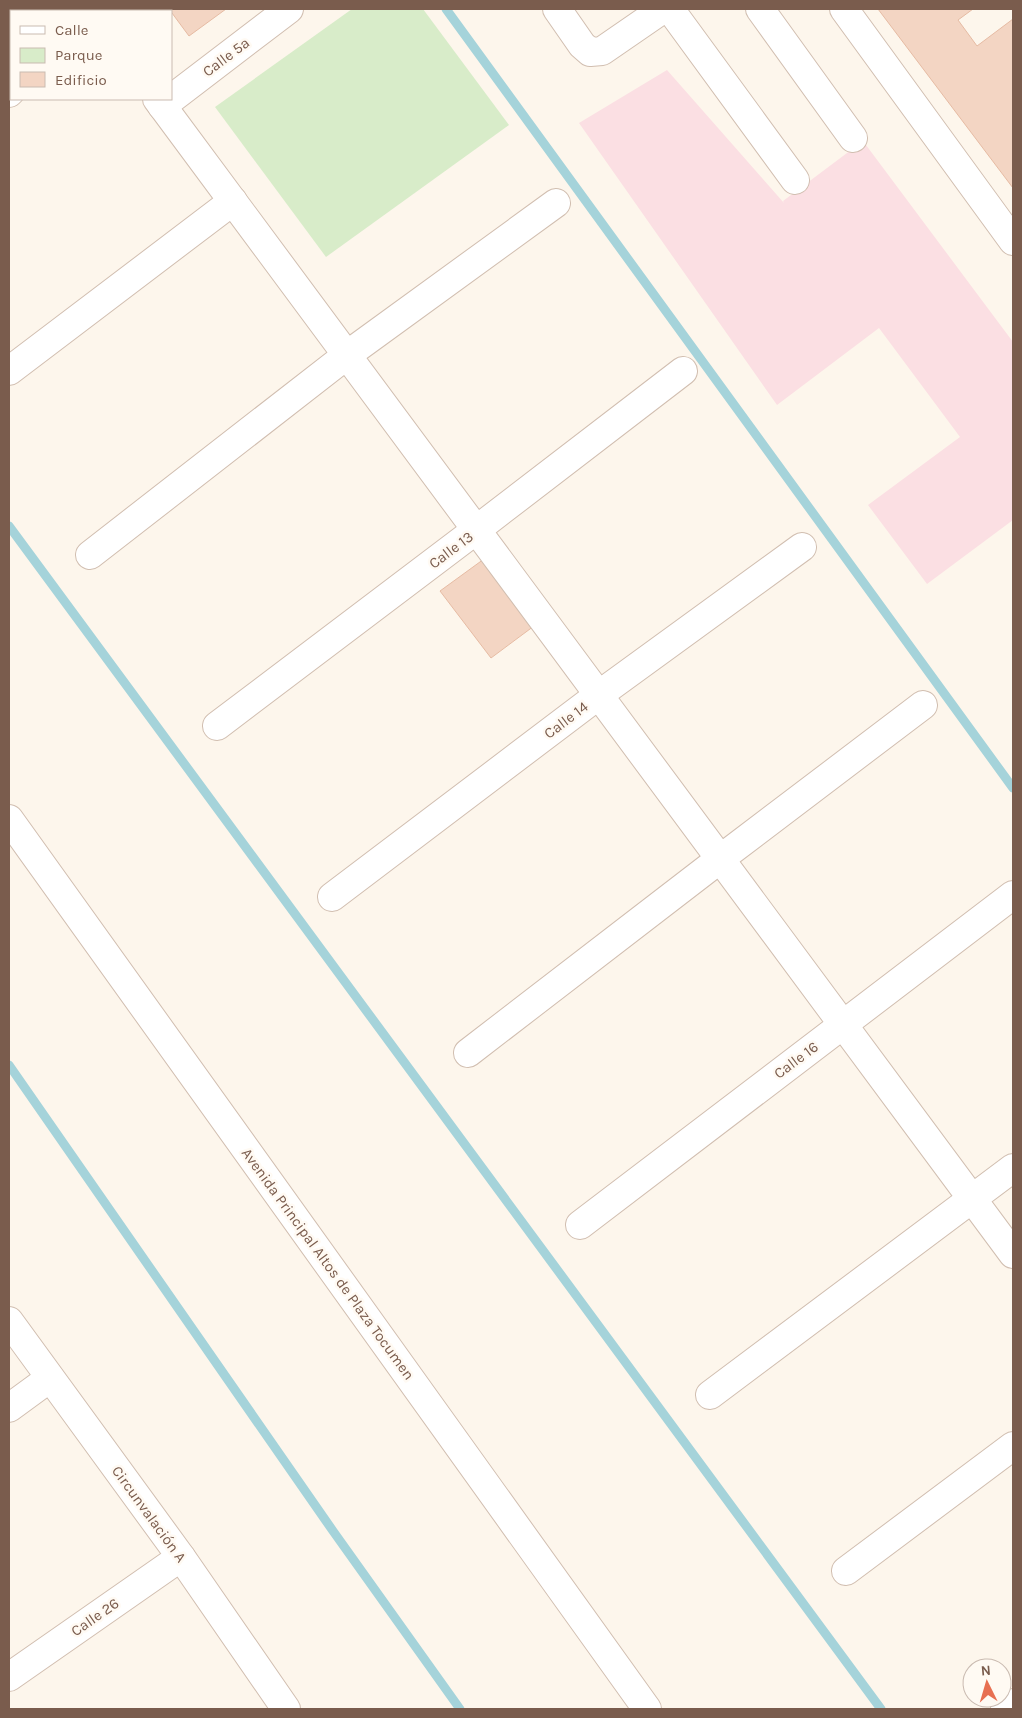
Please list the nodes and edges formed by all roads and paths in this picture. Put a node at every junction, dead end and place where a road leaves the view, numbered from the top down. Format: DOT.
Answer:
graph roads {
  1 [pos="289,9"];
  2 [pos="557,9"];
  3 [pos="663,9"];
  4 [pos="670,9"];
  5 [pos="760,9"];
  6 [pos="844,9"];
  7 [pos="172,93"];
  8 [pos="160,102"];
  9 [pos="853,138"];
  10 [pos="795,180"];
  11 [pos="233,201"];
  12 [pos="556,204"];
  13 [pos="1013,241"];
  14 [pos="347,355"];
  15 [pos="9,371"];
  16 [pos="683,371"];
  17 [pos="476,530"];
  18 [pos="802,547"];
  19 [pos="90,555"];
  20 [pos="600,694"];
  21 [pos="923,706"];
  22 [pos="216,726"];
  23 [pos="9,819"];
  24 [pos="720,859"];
  25 [pos="1013,895"];
  26 [pos="332,897"];
  27 [pos="842,1024"];
  28 [pos="468,1053"];
  29 [pos="1013,1168"];
  30 [pos="973,1200"];
  31 [pos="580,1225"];
  32 [pos="1013,1254"];
  33 [pos="9,1321"];
  34 [pos="50,1378"];
  35 [pos="710,1395"];
  36 [pos="9,1408"];
  37 [pos="1013,1446"];
  38 [pos="181,1557"];
  39 [pos="846,1571"];
  40 [pos="9,1677"];
  41 [pos="1013,1703"];
  42 [pos="286,1709"];
  43 [pos="647,1709"];
  44 [pos="1005,1709"];
  1 -- 7 [label="street, Calle 5a"];
  2 -- 3 [label="street"];
  4 -- 10 [label="street"];
  5 -- 9 [label="street"];
  6 -- 13 [label="street"];
  8 -- 11 [label="street"];
  11 -- 14 [label="street"];
  11 -- 15 [label="street"];
  12 -- 14 [label="street"];
  14 -- 17 [label="street"];
  14 -- 19 [label="street"];
  16 -- 17 [label="street, Calle 13"];
  17 -- 20 [label="street"];
  17 -- 22 [label="street, Calle 13"];
  18 -- 20 [label="street, Calle 14"];
  20 -- 24 [label="street"];
  20 -- 26 [label="street, Calle 14"];
  21 -- 24 [label="street"];
  23 -- 43 [label="street, Avenida Principal Altos de Plaza Tocumen"];
  24 -- 27 [label="street"];
  24 -- 28 [label="street"];
  25 -- 27 [label="street, Calle 16"];
  27 -- 30 [label="street"];
  27 -- 31 [label="street, Calle 16"];
  29 -- 30 [label="street"];
  30 -- 32 [label="street"];
  30 -- 35 [label="street"];
  33 -- 34 [label="street, Circunvalación A"];
  34 -- 36 [label="street"];
  34 -- 38 [label="street, Circunvalación A"];
  37 -- 39 [label="street"];
  38 -- 40 [label="street, Calle 26"];
  38 -- 42 [label="street, Circunvalación A"];
  41 -- 44 [label="street"];
}
